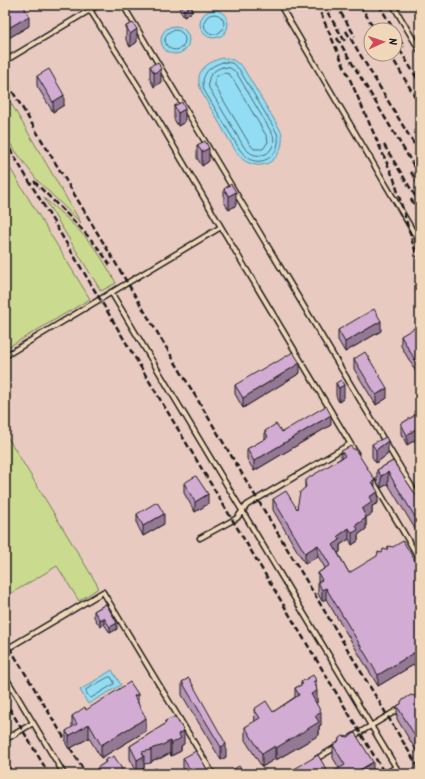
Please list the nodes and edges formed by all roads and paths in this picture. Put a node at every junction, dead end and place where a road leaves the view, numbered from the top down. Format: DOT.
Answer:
graph roads {
  1 [pos="99,5"];
  2 [pos="124,5"];
  3 [pos="280,5"];
  4 [pos="393,5"];
  5 [pos="90,10"];
  6 [pos="420,51"];
  7 [pos="5,61"];
  8 [pos="221,226"];
  9 [pos="420,243"];
  10 [pos="111,292"];
  11 [pos="5,356"];
  12 [pos="350,444"];
  13 [pos="358,457"];
  14 [pos="371,478"];
  15 [pos="420,500"];
  16 [pos="242,511"];
  17 [pos="200,538"];
  18 [pos="420,560"];
  19 [pos="5,650"];
  20 [pos="5,676"];
  21 [pos="407,704"];
  22 [pos="33,723"];
  23 [pos="372,725"];
  24 [pos="349,739"];
  25 [pos="5,740"];
  26 [pos="342,743"];
  27 [pos="311,762"];
  28 [pos="396,767"];
  29 [pos="64,774"];
  30 [pos="213,774"];
  31 [pos="385,774"];
  32 [pos="400,774"];
  1 -- 5 [label="lane"];
  2 -- 15 [label="lane"];
  3 -- 9 [label="lane"];
  4 -- 6 [label="lane"];
  5 -- 7 [label="lane"];
  5 -- 8 [label="lane"];
  8 -- 10 [label="lane"];
  8 -- 12 [label="lane"];
  10 -- 11 [label="lane"];
  10 -- 16 [label="lane"];
  12 -- 13 [label="lane"];
  12 -- 16 [label="lane"];
  14 -- 18 [label="lane"];
  16 -- 17 [label="lane"];
  16 -- 23 [label="lane"];
  19 -- 30 [label="lane"];
  20 -- 22 [label="lane"];
  21 -- 23 [label="lane"];
  22 -- 25 [label="lane"];
  22 -- 29 [label="lane"];
  23 -- 24 [label="lane"];
  23 -- 28 [label="lane"];
  26 -- 27 [label="lane"];
  28 -- 31 [label="lane"];
  28 -- 32 [label="lane"];
}
